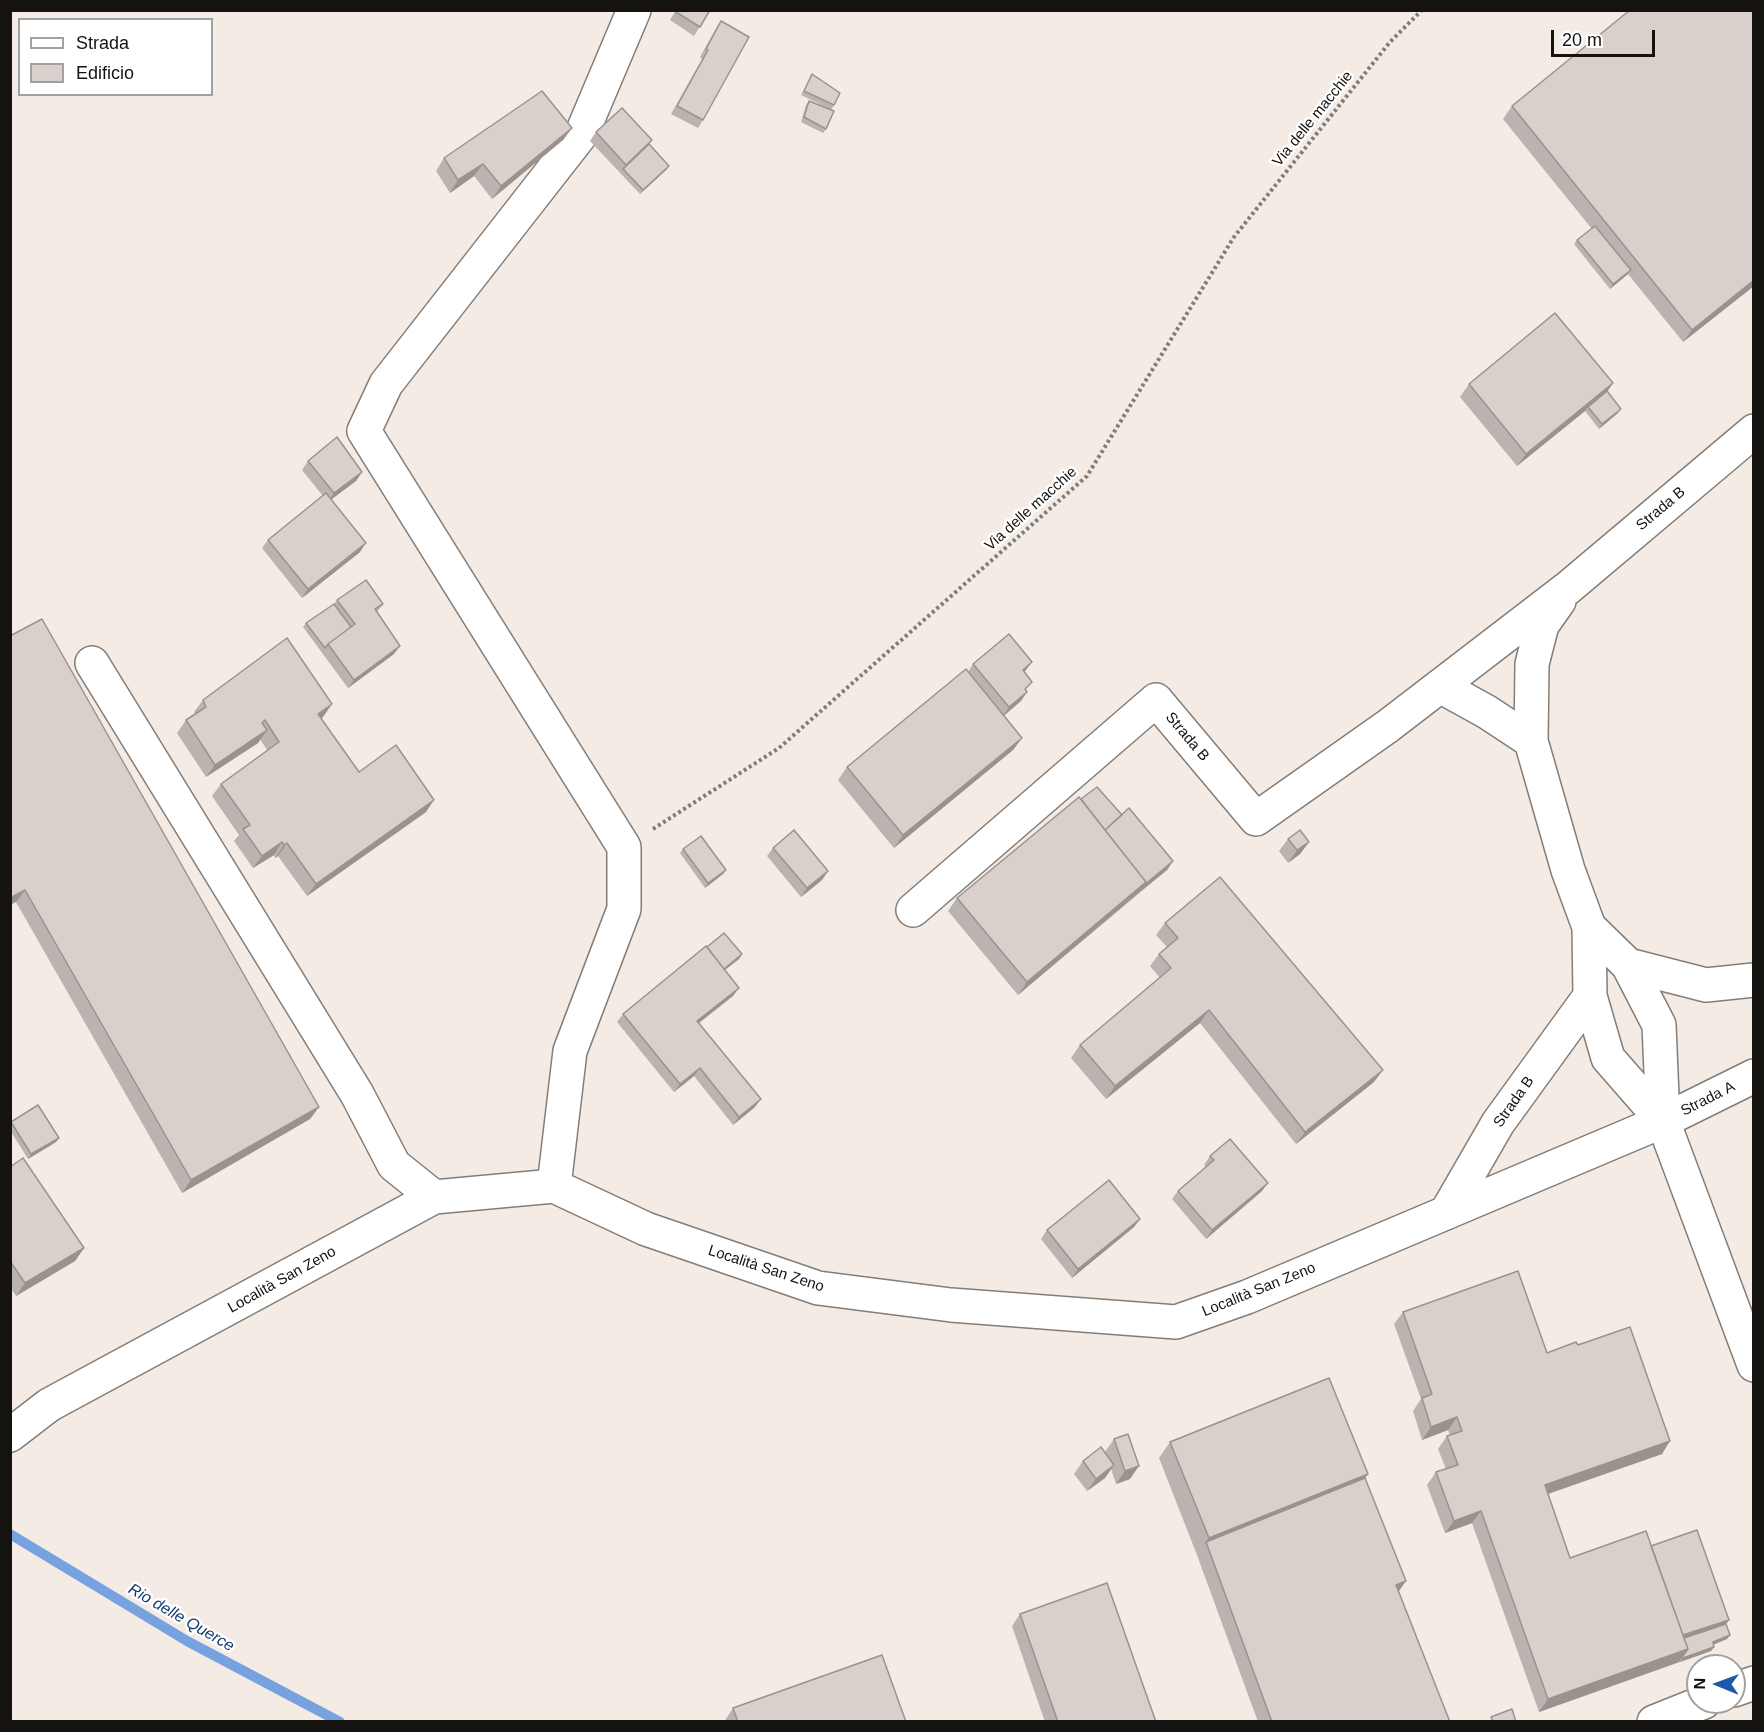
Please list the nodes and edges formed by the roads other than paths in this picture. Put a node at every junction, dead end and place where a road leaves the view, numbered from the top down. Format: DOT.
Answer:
graph roads {
  1 [pos="634,10"];
  2 [pos="1754,431"];
  3 [pos="1569,587"];
  4 [pos="92,663"];
  5 [pos="1440,686"];
  6 [pos="1531,741"];
  7 [pos="913,910"];
  8 [pos="1590,927"];
  9 [pos="1628,965"];
  10 [pos="1754,980"];
  11 [pos="1590,996"];
  12 [pos="1754,1076"];
  13 [pos="1663,1121"];
  14 [pos="554,1186"];
  15 [pos="434,1197"];
  16 [pos="1446,1213"];
  17 [pos="1754,1365"];
  18 [pos="10,1435"];
  19 [pos="1686,1709"];
  20 [pos="1654,1722"];
  1 -- 14 [label="street"];
  2 -- 3 [label="street, Strada B"];
  3 -- 5 [label="street, Strada B"];
  3 -- 6 [label="street, Strada B"];
  4 -- 15 [label="street"];
  5 -- 6 [label="street"];
  5 -- 7 [label="street, Strada B"];
  6 -- 8 [label="street, Strada B"];
  8 -- 9 [label="street, Strada B"];
  8 -- 11 [label="street, Strada B"];
  9 -- 10 [label="street"];
  9 -- 13 [label="street, Strada B"];
  11 -- 13 [label="street, Strada B"];
  11 -- 16 [label="street, Strada B"];
  12 -- 13 [label="street, Strada A"];
  13 -- 16 [label="street, Località San Zeno"];
  13 -- 17 [label="street, Strada B"];
  14 -- 15 [label="street, Località San Zeno"];
  14 -- 16 [label="street, Località San Zeno"];
  15 -- 18 [label="street, Località San Zeno"];
  19 -- 20 [label="street"];
}
